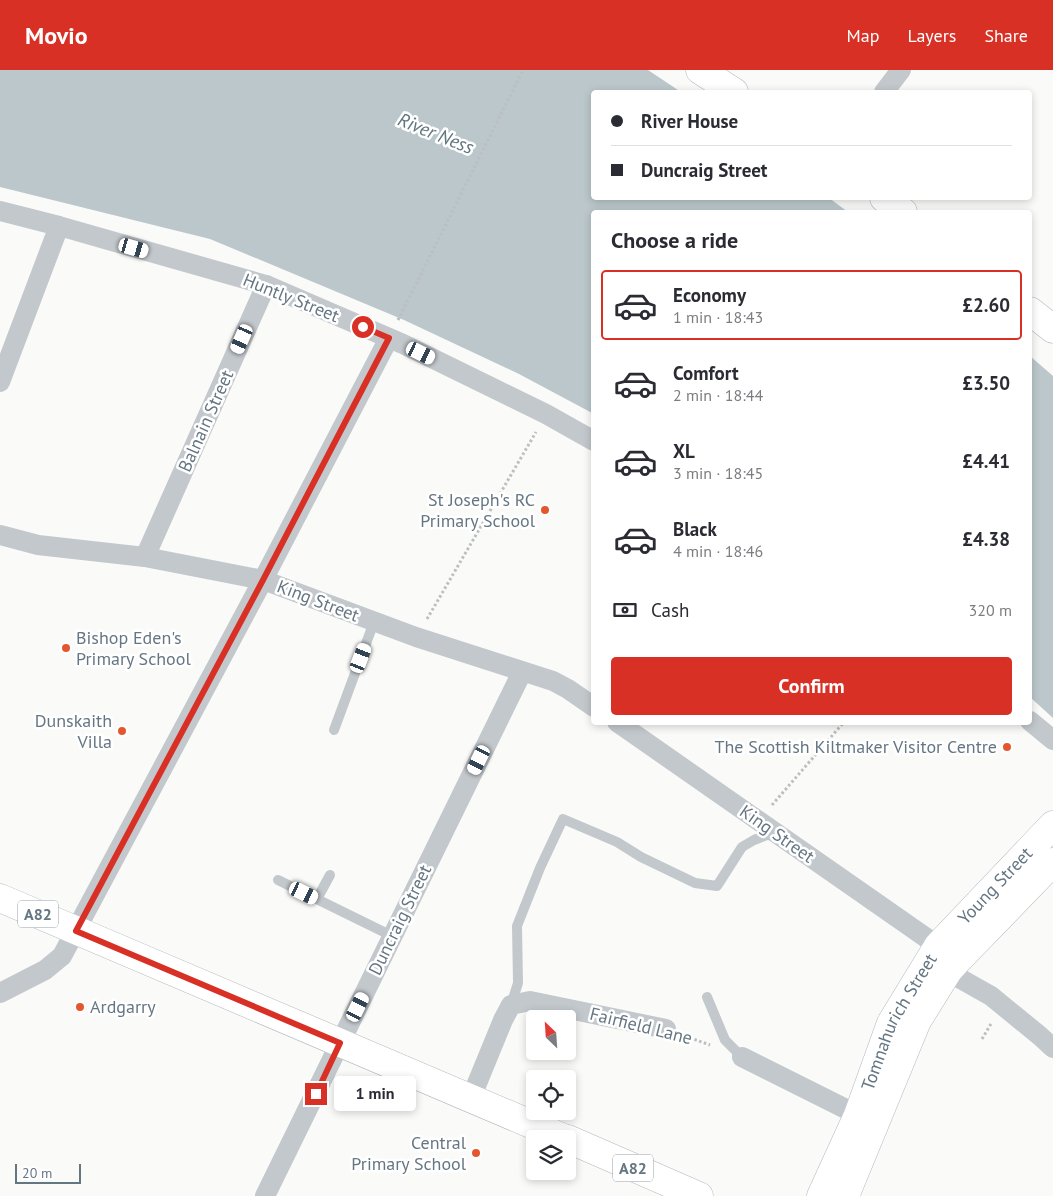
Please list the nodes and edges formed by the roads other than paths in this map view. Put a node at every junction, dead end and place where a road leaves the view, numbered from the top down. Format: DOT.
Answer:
graph roads {
  1 [pos="700,70"];
  2 [pos="901,70"];
  3 [pos="731,90"];
  4 [pos="886,90"];
  5 [pos="887,200"];
  6 [pos="900,210"];
  7 [pos="0,211"];
  8 [pos="59,226"];
  9 [pos="266,285"];
  10 [pos="1032,312"];
  11 [pos="1053,329"];
  12 [pos="389,338"];
  13 [pos="1,378"];
  14 [pos="591,438"];
  15 [pos="0,535"];
  16 [pos="146,558"];
  17 [pos="263,580"];
  18 [pos="374,622"];
  19 [pos="522,672"];
  20 [pos="591,705"];
  21 [pos="1032,723"];
  22 [pos="621,725"];
  23 [pos="334,730"];
  24 [pos="1053,740"];
  25 [pos="1053,825"];
  26 [pos="766,826"];
  27 [pos="1053,862"];
  28 [pos="330,875"];
  29 [pos="278,880"];
  30 [pos="0,898"];
  31 [pos="317,899"];
  32 [pos="76,931"];
  33 [pos="392,936"];
  34 [pos="943,960"];
  35 [pos="0,993"];
  36 [pos="707,997"];
  37 [pos="511,1005"];
  38 [pos="666,1029"];
  39 [pos="340,1043"];
  40 [pos="1053,1048"];
  41 [pos="742,1057"];
  42 [pos="471,1098"];
  43 [pos="858,1114"];
  44 [pos="546,1130"];
  45 [pos="576,1143"];
  46 [pos="265,1196"];
  47 [pos="699,1196"];
  48 [pos="821,1196"];
  49 [pos="845,1196"];
  1 -- 3 [label="main road"];
  2 -- 4 [label="street"];
  5 -- 6 [label="main road"];
  7 -- 8 [label="street, Huntly Street"];
  8 -- 9 [label="street, Huntly Street"];
  8 -- 13 [label="street"];
  9 -- 12 [label="street, Huntly Street"];
  9 -- 16 [label="street, Balnain Street"];
  10 -- 11 [label="main road"];
  12 -- 14 [label="street, Huntly Street"];
  12 -- 17 [label="street"];
  15 -- 16 [label="street, King Street"];
  16 -- 17 [label="street, King Street"];
  17 -- 18 [label="street, King Street"];
  17 -- 32 [label="street"];
  18 -- 19 [label="street, King Street"];
  18 -- 23 [label="lane"];
  19 -- 20 [label="street, King Street"];
  19 -- 33 [label="street, Duncraig Street"];
  21 -- 24 [label="street"];
  22 -- 26 [label="street, King Street"];
  25 -- 34 [label="main road, Young Street"];
  26 -- 34 [label="street, King Street"];
  26 -- 37 [label="lane"];
  27 -- 34 [label="main road, Young Street"];
  28 -- 31 [label="lane"];
  29 -- 31 [label="lane"];
  30 -- 32 [label="main road, A82"];
  31 -- 33 [label="lane"];
  32 -- 35 [label="street"];
  32 -- 39 [label="main road, A82"];
  33 -- 39 [label="street, Duncraig Street"];
  34 -- 40 [label="street, King Street"];
  34 -- 43 [label="main road, Tomnahurich Street"];
  34 -- 49 [label="main road, Tomnahurich Street"];
  36 -- 41 [label="lane"];
  37 -- 38 [label="street, Fairfield Lane"];
  37 -- 42 [label="street"];
  39 -- 42 [label="main road, A82"];
  39 -- 46 [label="street, Duncraig Street"];
  41 -- 43 [label="street"];
  42 -- 44 [label="main road, A82"];
  43 -- 48 [label="main road, Tomnahurich Street"];
  45 -- 47 [label="main road, A82"];
}
